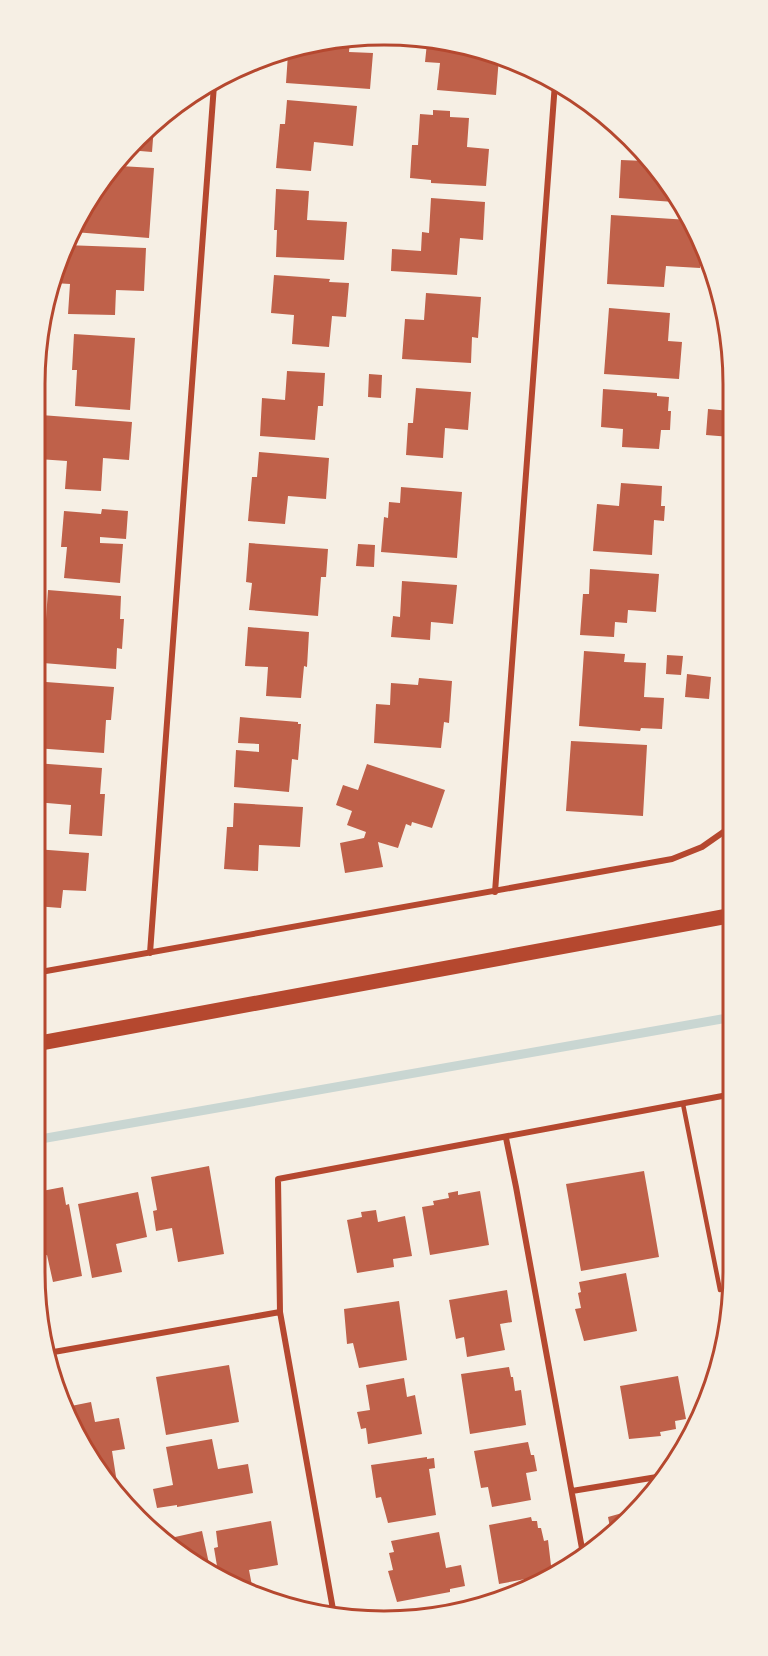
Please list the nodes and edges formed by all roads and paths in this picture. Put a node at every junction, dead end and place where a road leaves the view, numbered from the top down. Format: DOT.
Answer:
graph roads {
  1 [pos="554,90"];
  2 [pos="214,91"];
  3 [pos="723,832"];
  4 [pos="495,892"];
  5 [pos="723,915"];
  6 [pos="150,953"];
  7 [pos="45,971"];
  8 [pos="45,1042"];
  9 [pos="723,1096"];
  10 [pos="683,1104"];
  11 [pos="506,1138"];
  12 [pos="720,1290"];
  13 [pos="280,1312"];
  14 [pos="55,1352"];
  15 [pos="653,1478"];
  16 [pos="573,1491"];
  17 [pos="582,1547"];
  18 [pos="333,1607"];
  1 -- 4 [label="street"];
  2 -- 6 [label="street"];
  3 -- 4 [label="street"];
  4 -- 6 [label="street"];
  5 -- 8 [label="main road"];
  6 -- 7 [label="street"];
  9 -- 10 [label="street"];
  10 -- 11 [label="street"];
  10 -- 12 [label="lane"];
  11 -- 13 [label="street"];
  11 -- 16 [label="street"];
  13 -- 14 [label="street"];
  13 -- 18 [label="street"];
  15 -- 16 [label="street"];
  16 -- 17 [label="street"];
}
